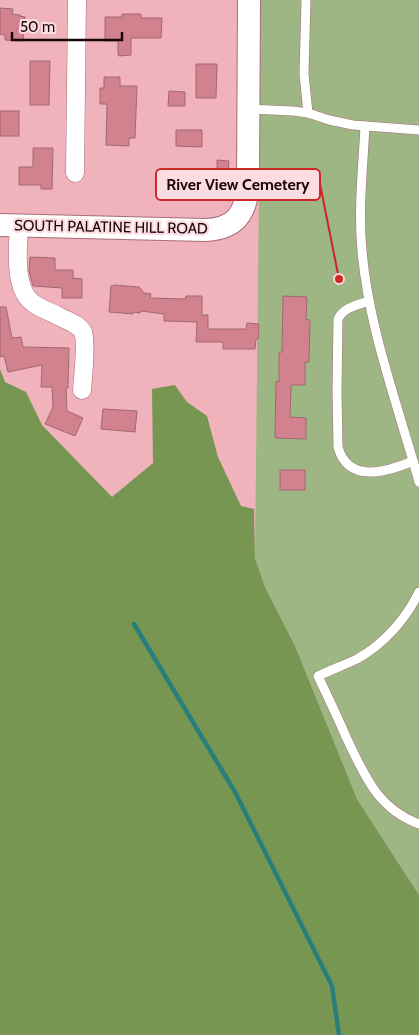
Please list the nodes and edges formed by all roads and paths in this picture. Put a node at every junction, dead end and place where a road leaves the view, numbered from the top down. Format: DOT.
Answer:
graph roads {
  1 [pos="77,0"];
  2 [pos="249,0"];
  3 [pos="306,0"];
  4 [pos="248,109"];
  5 [pos="308,113"];
  6 [pos="365,126"];
  7 [pos="419,130"];
  8 [pos="75,173"];
  9 [pos="10,225"];
  10 [pos="369,301"];
  11 [pos="82,390"];
  12 [pos="414,462"];
  13 [pos="419,482"];
  14 [pos="419,592"];
  15 [pos="419,824"];
  1 -- 8 [label="street"];
  2 -- 4 [label="street, SOUTH PALATINE HILL ROAD"];
  3 -- 5 [label="lane"];
  4 -- 5 [label="lane"];
  4 -- 9 [label="street, SOUTH PALATINE HILL ROAD"];
  5 -- 6 [label="lane"];
  6 -- 7 [label="lane"];
  6 -- 10 [label="lane"];
  9 -- 11 [label="street"];
  10 -- 12 [label="lane"];
  10 -- 12 [label="lane"];
  12 -- 13 [label="lane"];
  14 -- 15 [label="lane"];
}
